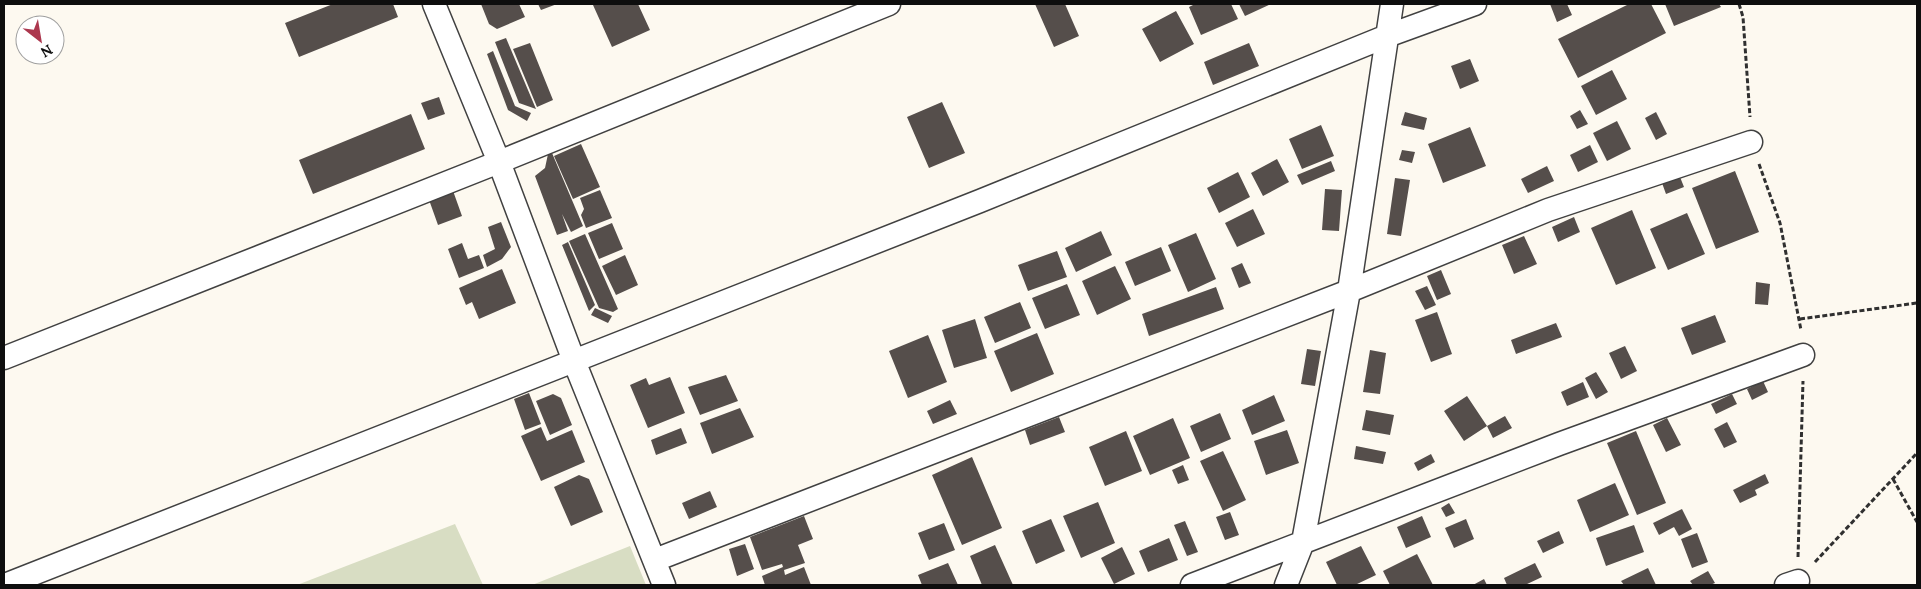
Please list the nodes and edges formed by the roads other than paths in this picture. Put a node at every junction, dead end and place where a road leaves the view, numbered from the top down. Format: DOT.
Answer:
graph roads {
  1 [pos="434,4"];
  2 [pos="889,4"];
  3 [pos="1392,4"];
  4 [pos="1475,4"];
  5 [pos="1387,36"];
  6 [pos="1752,142"];
  7 [pos="499,162"];
  8 [pos="1349,291"];
  9 [pos="1804,355"];
  10 [pos="4,358"];
  11 [pos="574,360"];
  12 [pos="1303,542"];
  13 [pos="655,560"];
  14 [pos="5,585"];
  15 [pos="664,585"];
  16 [pos="1192,585"];
  17 [pos="1286,585"];
  1 -- 7 [label="street"];
  2 -- 7 [label="street"];
  3 -- 5 [label="street"];
  4 -- 5 [label="street"];
  5 -- 8 [label="street"];
  5 -- 11 [label="street"];
  6 -- 8 [label="street"];
  7 -- 10 [label="street"];
  7 -- 11 [label="street"];
  8 -- 12 [label="street"];
  8 -- 13 [label="street"];
  9 -- 12 [label="street"];
  11 -- 13 [label="street"];
  11 -- 14 [label="street"];
  12 -- 16 [label="street"];
  12 -- 17 [label="street"];
  13 -- 15 [label="street"];
}
